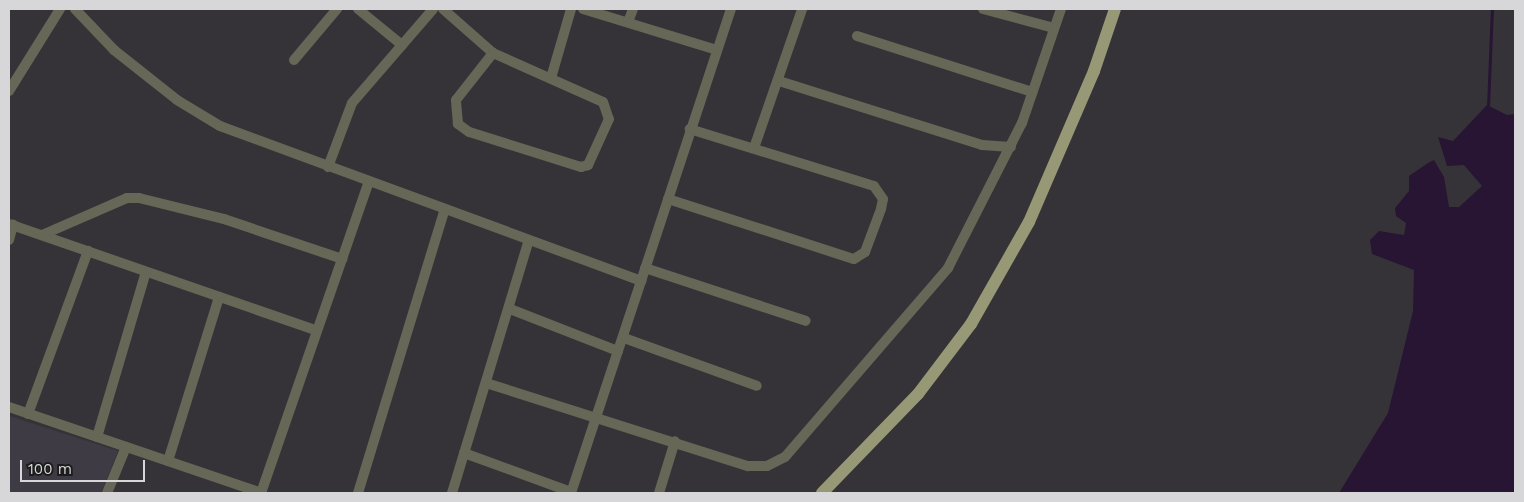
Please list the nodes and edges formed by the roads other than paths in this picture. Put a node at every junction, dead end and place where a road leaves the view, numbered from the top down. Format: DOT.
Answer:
graph roads {
  1 [pos="60,9"];
  2 [pos="75,9"];
  3 [pos="337,9"];
  4 [pos="358,9"];
  5 [pos="432,9"];
  6 [pos="443,9"];
  7 [pos="571,9"];
  8 [pos="583,9"];
  9 [pos="633,9"];
  10 [pos="731,9"];
  11 [pos="802,9"];
  12 [pos="984,9"];
  13 [pos="1061,9"];
  14 [pos="1115,9"];
  15 [pos="628,22"];
  16 [pos="1054,28"];
  17 [pos="857,36"];
  18 [pos="402,45"];
  19 [pos="717,50"];
  20 [pos="493,52"];
  21 [pos="294,60"];
  22 [pos="551,78"];
  23 [pos="779,81"];
  24 [pos="9,91"];
  25 [pos="1032,92"];
  26 [pos="690,129"];
  27 [pos="1011,147"];
  28 [pos="754,148"];
  29 [pos="328,167"];
  30 [pos="368,184"];
  31 [pos="668,199"];
  32 [pos="444,212"];
  33 [pos="11,225"];
  34 [pos="42,235"];
  35 [pos="9,240"];
  36 [pos="529,240"];
  37 [pos="88,251"];
  38 [pos="342,259"];
  39 [pos="645,268"];
  40 [pos="146,272"];
  41 [pos="641,281"];
  42 [pos="219,297"];
  43 [pos="510,309"];
  44 [pos="806,321"];
  45 [pos="315,330"];
  46 [pos="624,338"];
  47 [pos="618,350"];
  48 [pos="486,382"];
  49 [pos="756,386"];
  50 [pos="9,407"];
  51 [pos="28,414"];
  52 [pos="598,415"];
  53 [pos="97,437"];
  54 [pos="675,441"];
  55 [pos="126,447"];
  56 [pos="464,453"];
  57 [pos="168,461"];
  58 [pos="571,492"];
  59 [pos="107,493"];
  60 [pos="261,493"];
  61 [pos="358,493"];
  62 [pos="452,493"];
  63 [pos="659,493"];
  64 [pos="822,493"];
  1 -- 24 [label="street"];
  2 -- 29 [label="street"];
  3 -- 21 [label="street"];
  4 -- 18 [label="street"];
  5 -- 18 [label="street"];
  6 -- 20 [label="street"];
  7 -- 22 [label="street"];
  8 -- 15 [label="street"];
  9 -- 15 [label="street"];
  10 -- 19 [label="street"];
  11 -- 23 [label="street"];
  12 -- 16 [label="street"];
  13 -- 16 [label="street"];
  14 -- 64 [label="main road"];
  15 -- 19 [label="street"];
  16 -- 25 [label="street"];
  17 -- 25 [label="street"];
  18 -- 29 [label="street"];
  19 -- 26 [label="street"];
  20 -- 22 [label="street"];
  20 -- 22 [label="street"];
  23 -- 27 [label="street"];
  23 -- 28 [label="street"];
  25 -- 27 [label="street"];
  26 -- 28 [label="street"];
  26 -- 31 [label="street"];
  27 -- 54 [label="street"];
  28 -- 31 [label="street"];
  29 -- 30 [label="street"];
  30 -- 32 [label="street"];
  30 -- 38 [label="street"];
  31 -- 39 [label="street"];
  32 -- 36 [label="street"];
  32 -- 61 [label="street"];
  33 -- 34 [label="street"];
  33 -- 35 [label="street"];
  34 -- 37 [label="street"];
  34 -- 38 [label="street"];
  36 -- 41 [label="street"];
  36 -- 43 [label="street"];
  37 -- 40 [label="street"];
  37 -- 51 [label="street"];
  38 -- 45 [label="street"];
  39 -- 41 [label="street"];
  39 -- 44 [label="street"];
  40 -- 42 [label="street"];
  40 -- 53 [label="street"];
  41 -- 46 [label="street"];
  42 -- 45 [label="street"];
  42 -- 57 [label="street"];
  43 -- 47 [label="street"];
  43 -- 48 [label="street"];
  45 -- 60 [label="street"];
  46 -- 47 [label="street"];
  46 -- 49 [label="street"];
  47 -- 52 [label="street"];
  48 -- 52 [label="street"];
  48 -- 56 [label="street"];
  50 -- 51 [label="street"];
  51 -- 53 [label="street"];
  52 -- 54 [label="street"];
  52 -- 58 [label="street"];
  53 -- 55 [label="street"];
  54 -- 63 [label="street"];
  55 -- 57 [label="street"];
  55 -- 59 [label="street"];
  56 -- 58 [label="street"];
  56 -- 62 [label="street"];
  57 -- 60 [label="street"];
}
